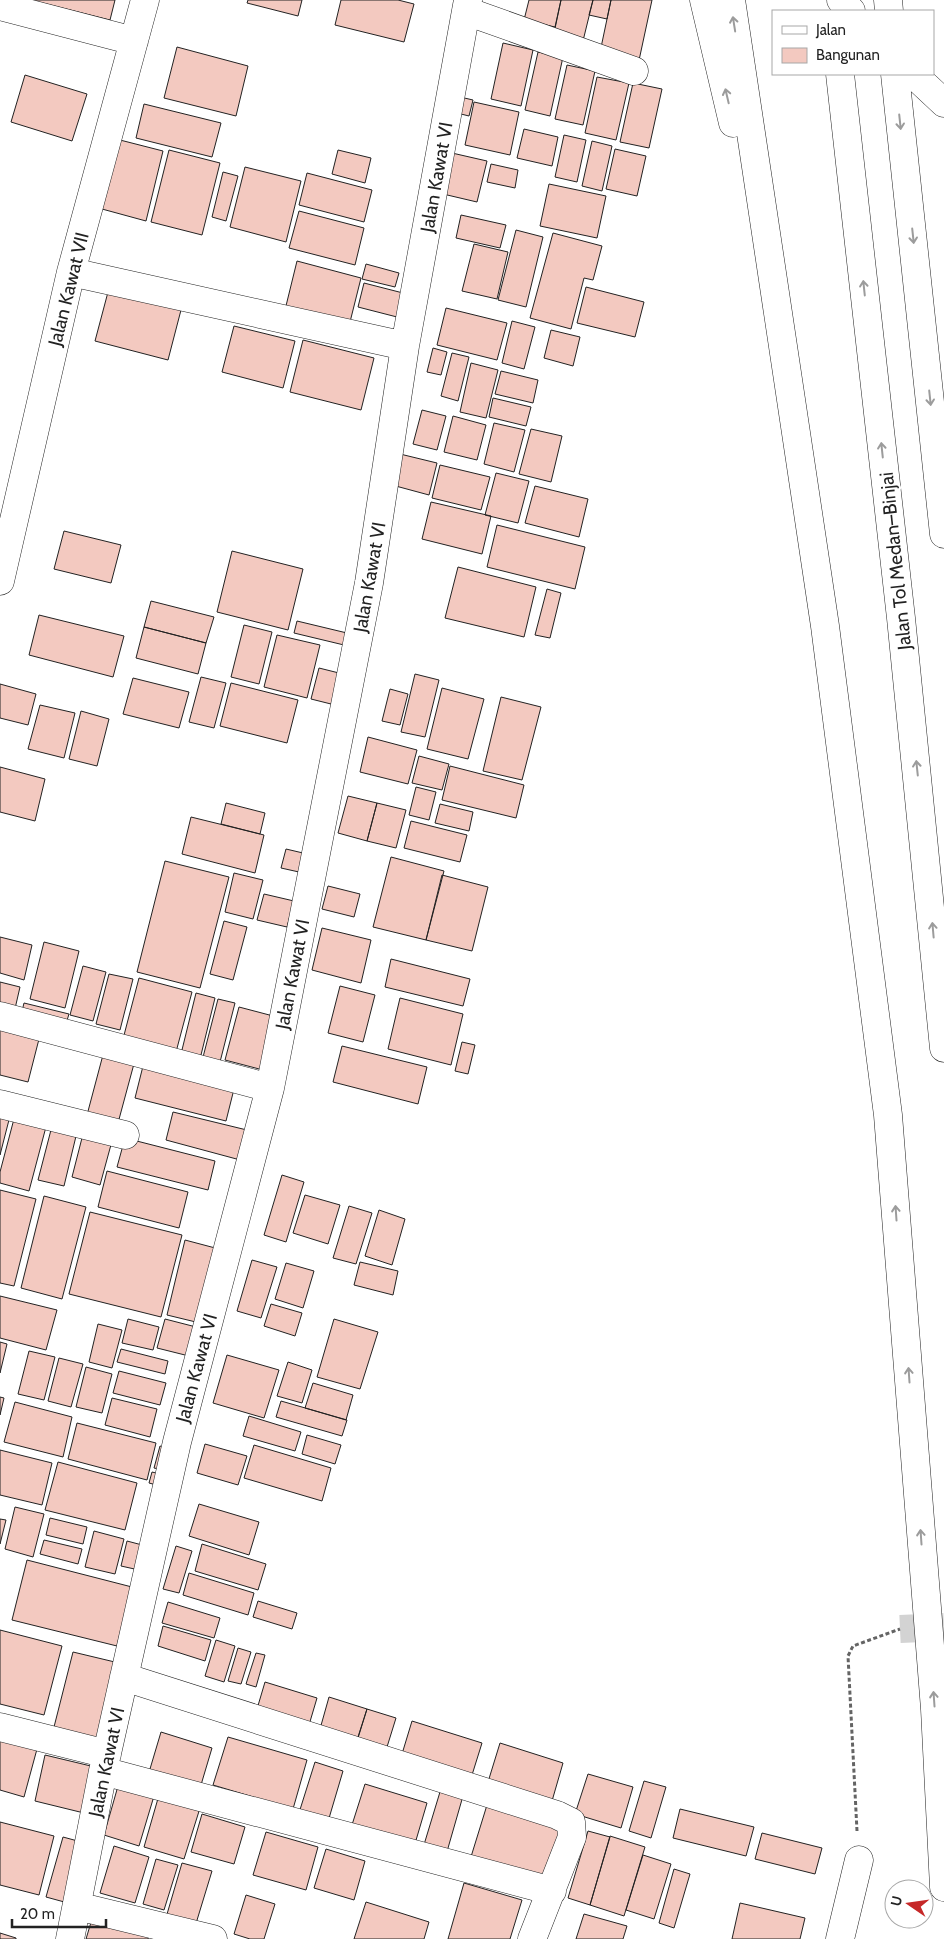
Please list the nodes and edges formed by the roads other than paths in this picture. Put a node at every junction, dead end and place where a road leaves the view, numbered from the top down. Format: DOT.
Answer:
graph roads {
  1 [pos="145,0"];
  2 [pos="704,0"];
  3 [pos="731,0"];
  4 [pos="841,0"];
  5 [pos="467,5"];
  6 [pos="0,6"];
  7 [pos="850,10"];
  8 [pos="134,41"];
  9 [pos="634,71"];
  10 [pos="840,75"];
  11 [pos="895,75"];
  12 [pos="914,75"];
  13 [pos="944,103"];
  14 [pos="71,272"];
  15 [pos="405,346"];
  16 [pos="944,534"];
  17 [pos="0,581"];
  18 [pos="825,626"];
  19 [pos="0,1016"];
  20 [pos="944,1048"];
  21 [pos="270,1088"];
  22 [pos="0,1104"];
  23 [pos="125,1135"];
  24 [pos="124,1677"];
  25 [pos="0,1727"];
  26 [pos="105,1763"];
  27 [pos="859,1860"];
  28 [pos="944,1887"];
  29 [pos="552,1891"];
  30 [pos="77,1906"];
  31 [pos="70,1939"];
  32 [pos="214,1939"];
  33 [pos="532,1939"];
  34 [pos="840,1939"];
  1 -- 8 [label="main road, Jalan Kawat VII"];
  18 -- 2 [label="main road, one-way"];
  18 -- 3 [label="main road, one-way"];
  4 -- 7 [label="main road"];
  5 -- 9 [label="main road"];
  5 -- 15 [label="main road, Jalan Kawat VI"];
  6 -- 8 [label="main road"];
  8 -- 14 [label="main road, Jalan Kawat VII"];
  20 -- 10 [label="main road, Jalan Tol Medan–Binjai, one-way"];
  11 -- 16 [label="main road, one-way"];
  12 -- 13 [label="main road"];
  14 -- 15 [label="main road"];
  14 -- 17 [label="main road, Jalan Kawat VII"];
  15 -- 21 [label="main road, Jalan Kawat VI"];
  28 -- 18 [label="main road, one-way"];
  19 -- 21 [label="main road"];
  21 -- 24 [label="main road, Jalan Kawat VI"];
  22 -- 23 [label="main road"];
  24 -- 26 [label="main road, Jalan Kawat VI"];
  24 -- 29 [label="main road"];
  25 -- 26 [label="main road"];
  26 -- 29 [label="main road"];
  26 -- 30 [label="main road, Jalan Kawat VI"];
  27 -- 34 [label="main road"];
  29 -- 33 [label="main road"];
  30 -- 31 [label="main road, Jalan Kawat VI"];
  30 -- 32 [label="main road"];
}
